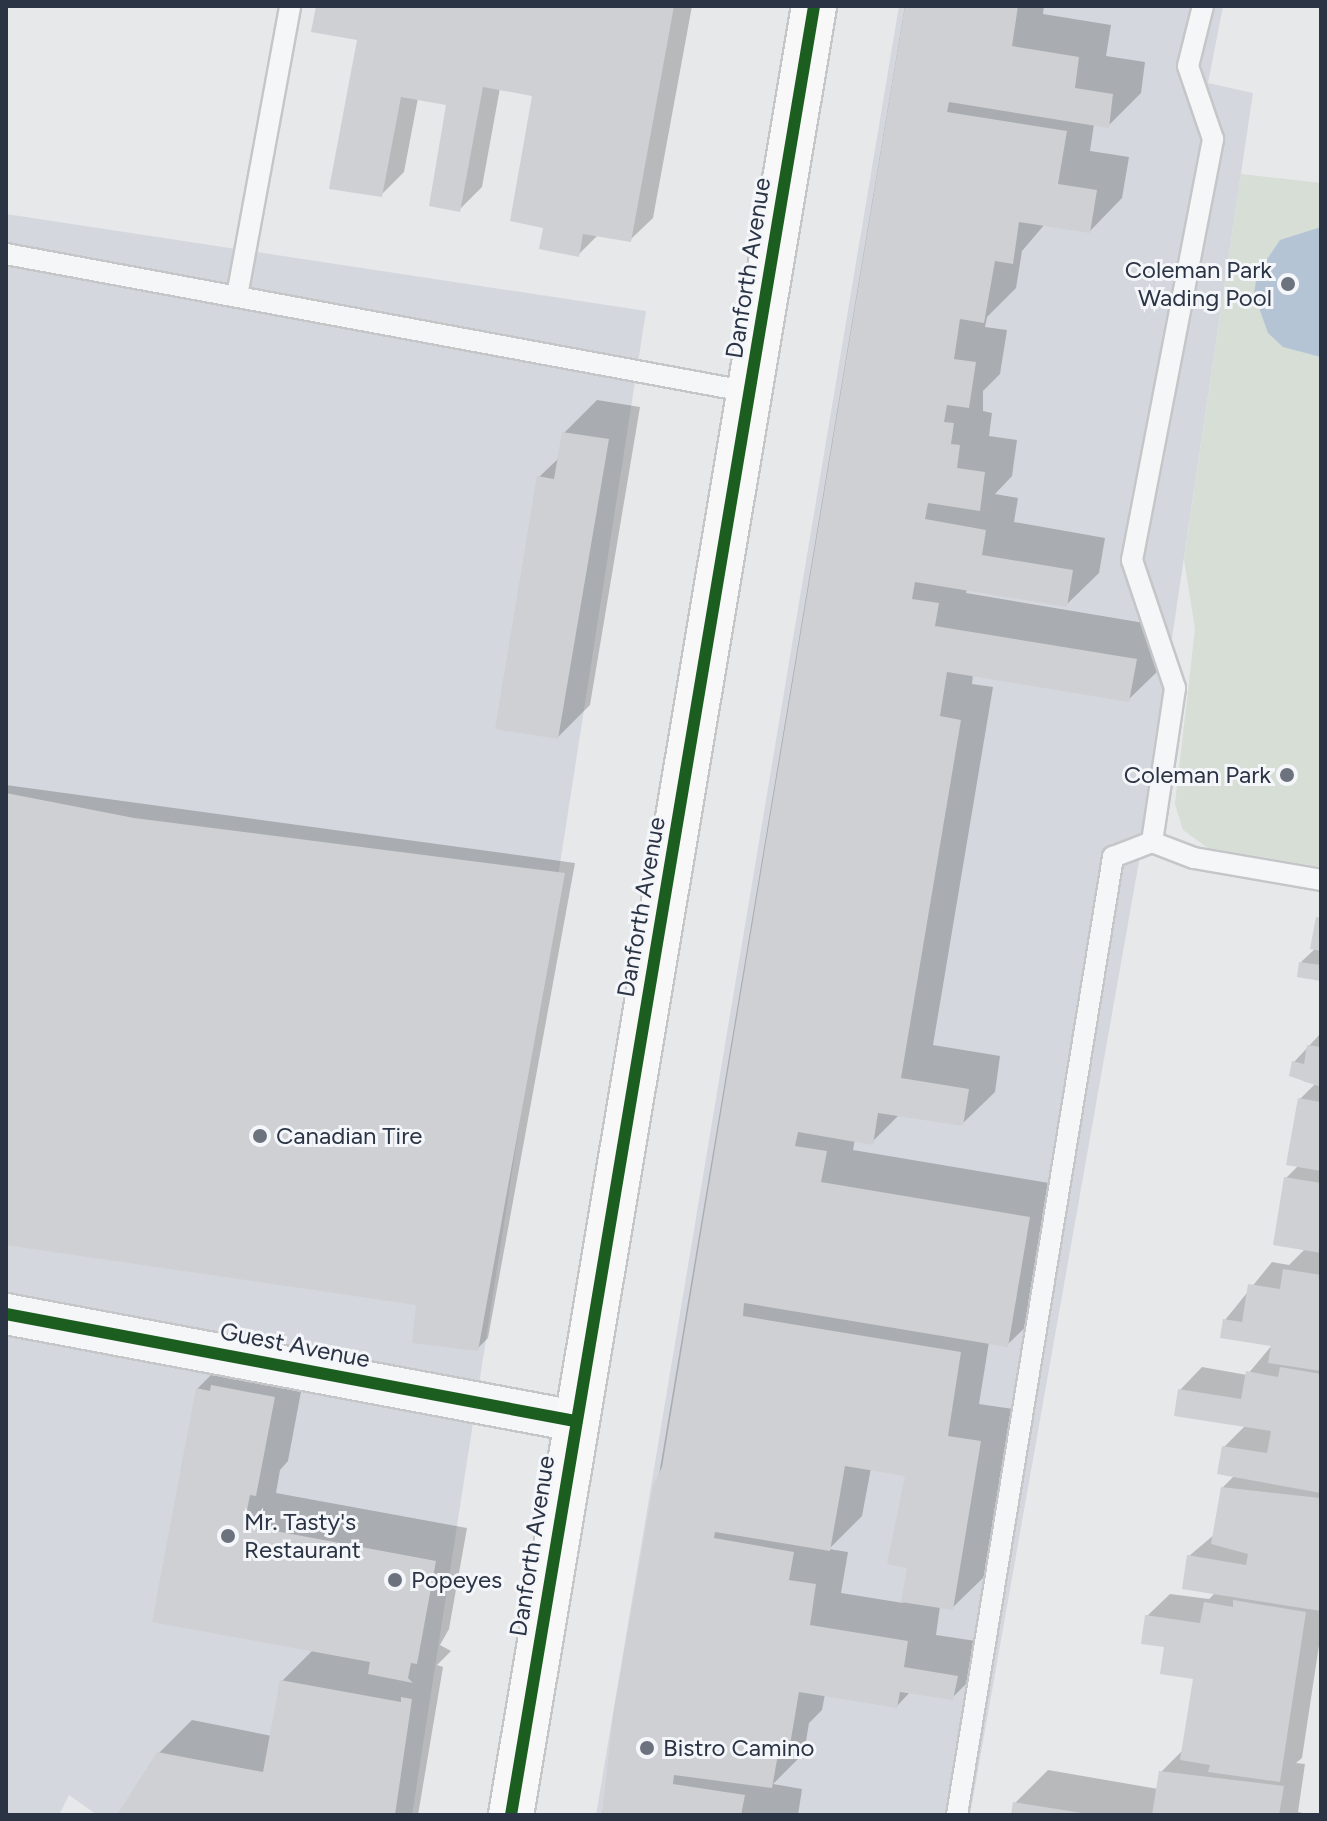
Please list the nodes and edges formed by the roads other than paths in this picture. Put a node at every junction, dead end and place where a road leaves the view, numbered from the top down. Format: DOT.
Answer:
graph roads {
  1 [pos="290,6"];
  2 [pos="814,6"];
  3 [pos="1203,6"];
  4 [pos="6,254"];
  5 [pos="237,296"];
  6 [pos="750,392"];
  7 [pos="1152,842"];
  8 [pos="1321,880"];
  9 [pos="6,1314"];
  10 [pos="575,1421"];
  11 [pos="511,1815"];
  12 [pos="957,1815"];
  1 -- 5 [label="lane"];
  2 -- 6 [label="main road, Danforth Avenue"];
  3 -- 7 [label="lane"];
  4 -- 5 [label="lane"];
  5 -- 6 [label="lane"];
  6 -- 10 [label="main road, Danforth Avenue"];
  7 -- 8 [label="lane"];
  7 -- 12 [label="lane"];
  9 -- 10 [label="street, Guest Avenue"];
  10 -- 11 [label="main road, Danforth Avenue"];
}
